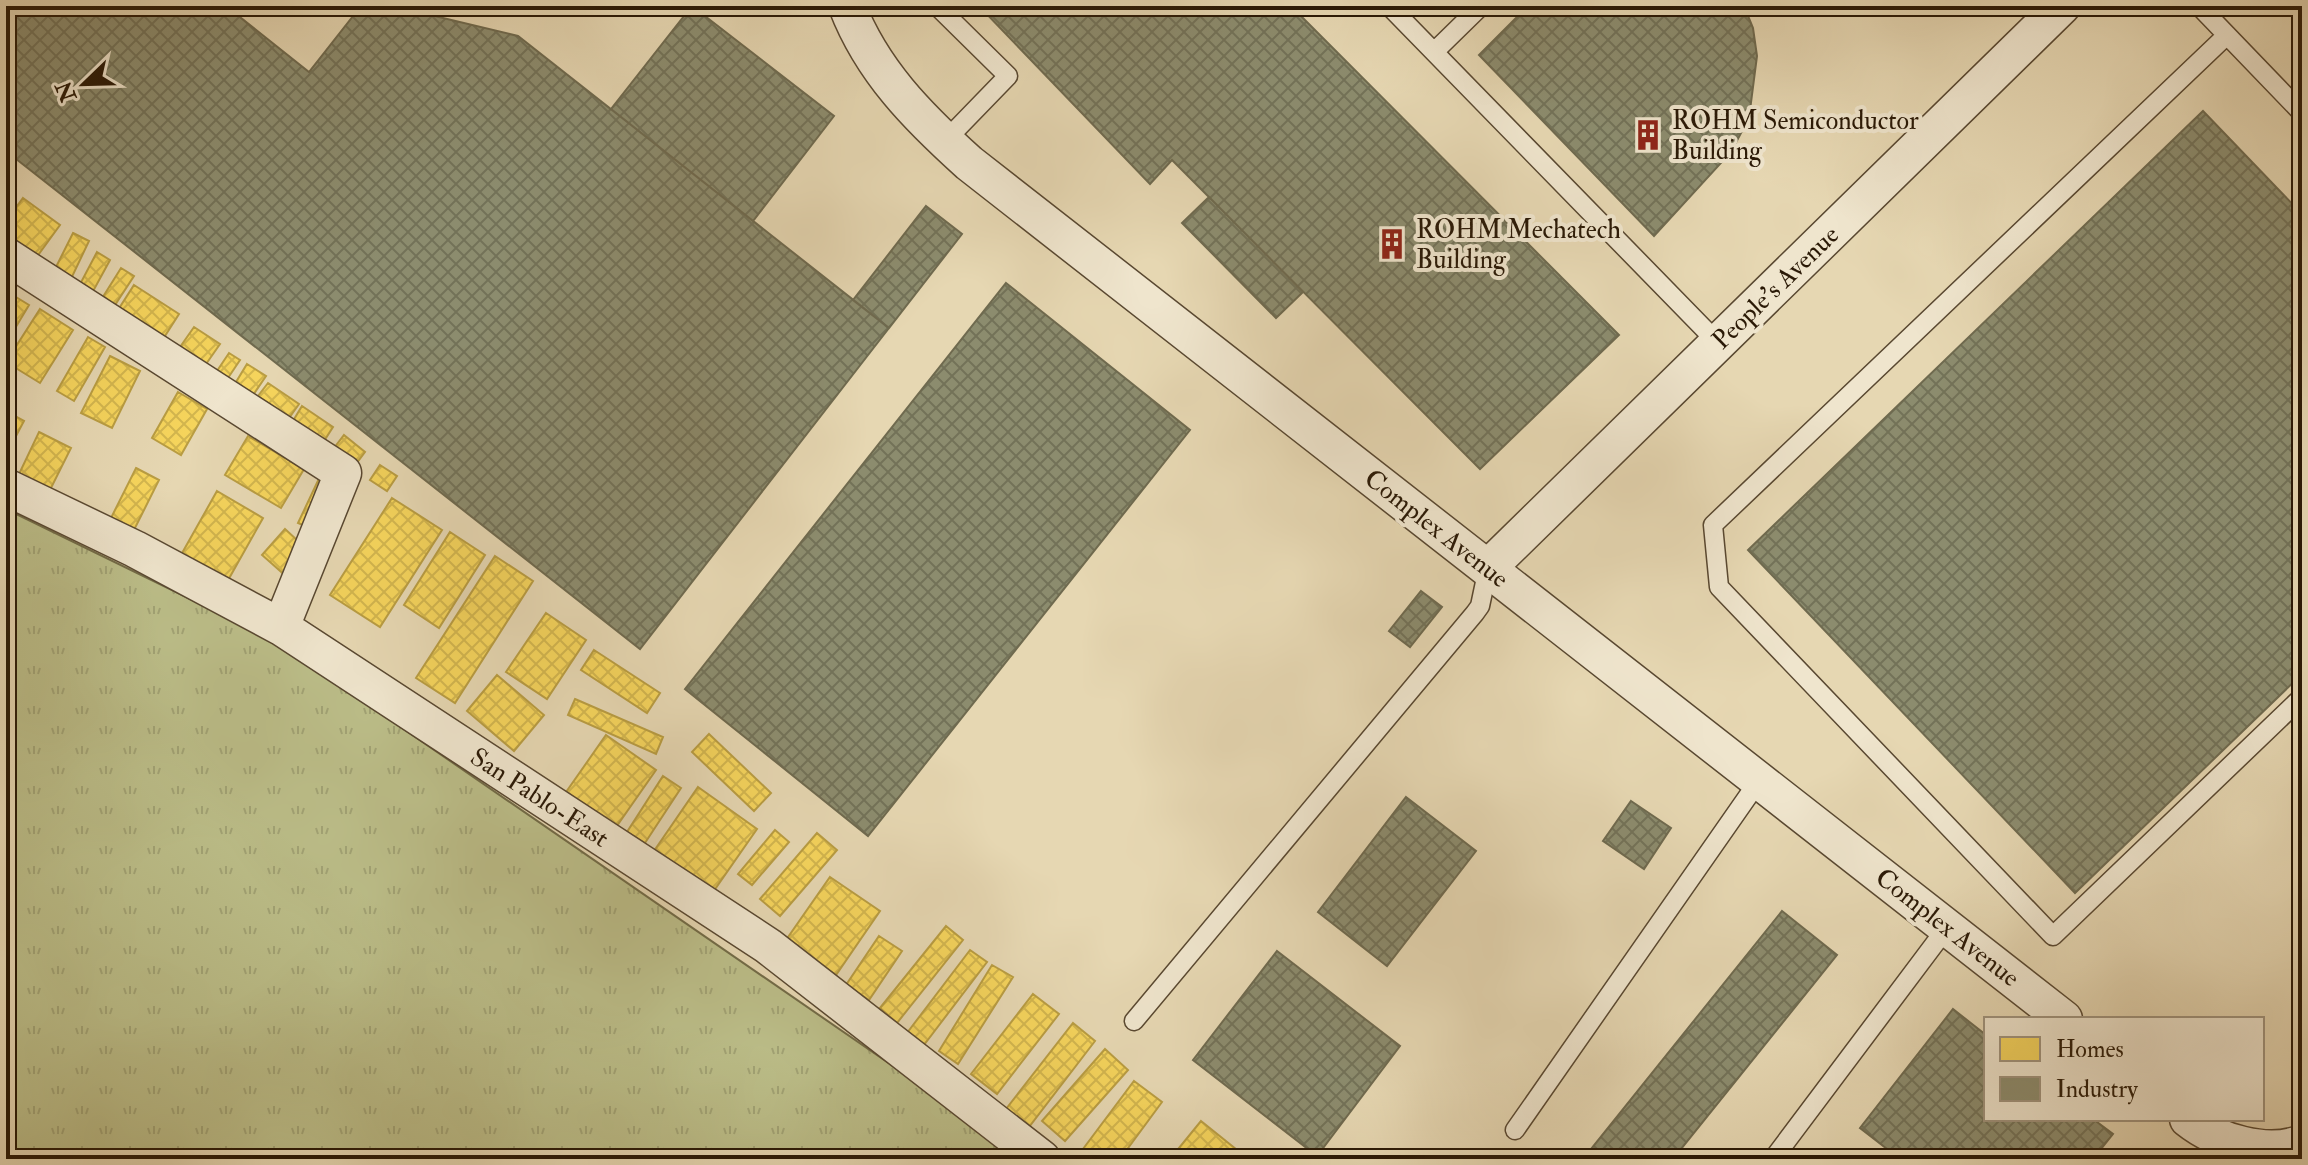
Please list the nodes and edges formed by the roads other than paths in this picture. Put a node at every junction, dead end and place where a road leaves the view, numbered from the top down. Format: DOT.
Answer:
graph roads {
  1 [pos="847,6"];
  2 [pos="1389,6"];
  3 [pos="1481,6"];
  4 [pos="2062,6"];
  5 [pos="2199,6"];
  6 [pos="939,8"];
  7 [pos="2227,35"];
  8 [pos="1434,52"];
  9 [pos="2302,113"];
  10 [pos="945,141"];
  11 [pos="6,256"];
  12 [pos="1718,343"];
  13 [pos="6,487"];
  14 [pos="1488,568"];
  15 [pos="281,627"];
  16 [pos="2302,697"];
  17 [pos="1760,779"];
  18 [pos="1948,926"];
  19 [pos="2062,1017"];
  20 [pos="1134,1021"];
  21 [pos="2191,1121"];
  22 [pos="1515,1130"];
  23 [pos="2302,1143"];
  24 [pos="2247,1153"];
  25 [pos="1042,1159"];
  26 [pos="1773,1159"];
  1 -- 10 [label="street, Complex Avenue"];
  2 -- 8 [label="lane"];
  3 -- 8 [label="lane"];
  4 -- 12 [label="street, People's Avenue"];
  5 -- 7 [label="lane"];
  6 -- 10 [label="lane"];
  7 -- 9 [label="lane"];
  7 -- 16 [label="lane"];
  8 -- 12 [label="lane"];
  10 -- 14 [label="street, Complex Avenue"];
  11 -- 15 [label="street"];
  12 -- 14 [label="street, People's Avenue"];
  13 -- 15 [label="street, San Pablo-East"];
  14 -- 17 [label="street, Complex Avenue"];
  14 -- 20 [label="lane"];
  15 -- 25 [label="street, San Pablo-East"];
  17 -- 18 [label="street, Complex Avenue"];
  17 -- 22 [label="lane"];
  18 -- 19 [label="street, Complex Avenue"];
  18 -- 26 [label="lane"];
  21 -- 24 [label="street"];
  23 -- 24 [label="street"];
}
